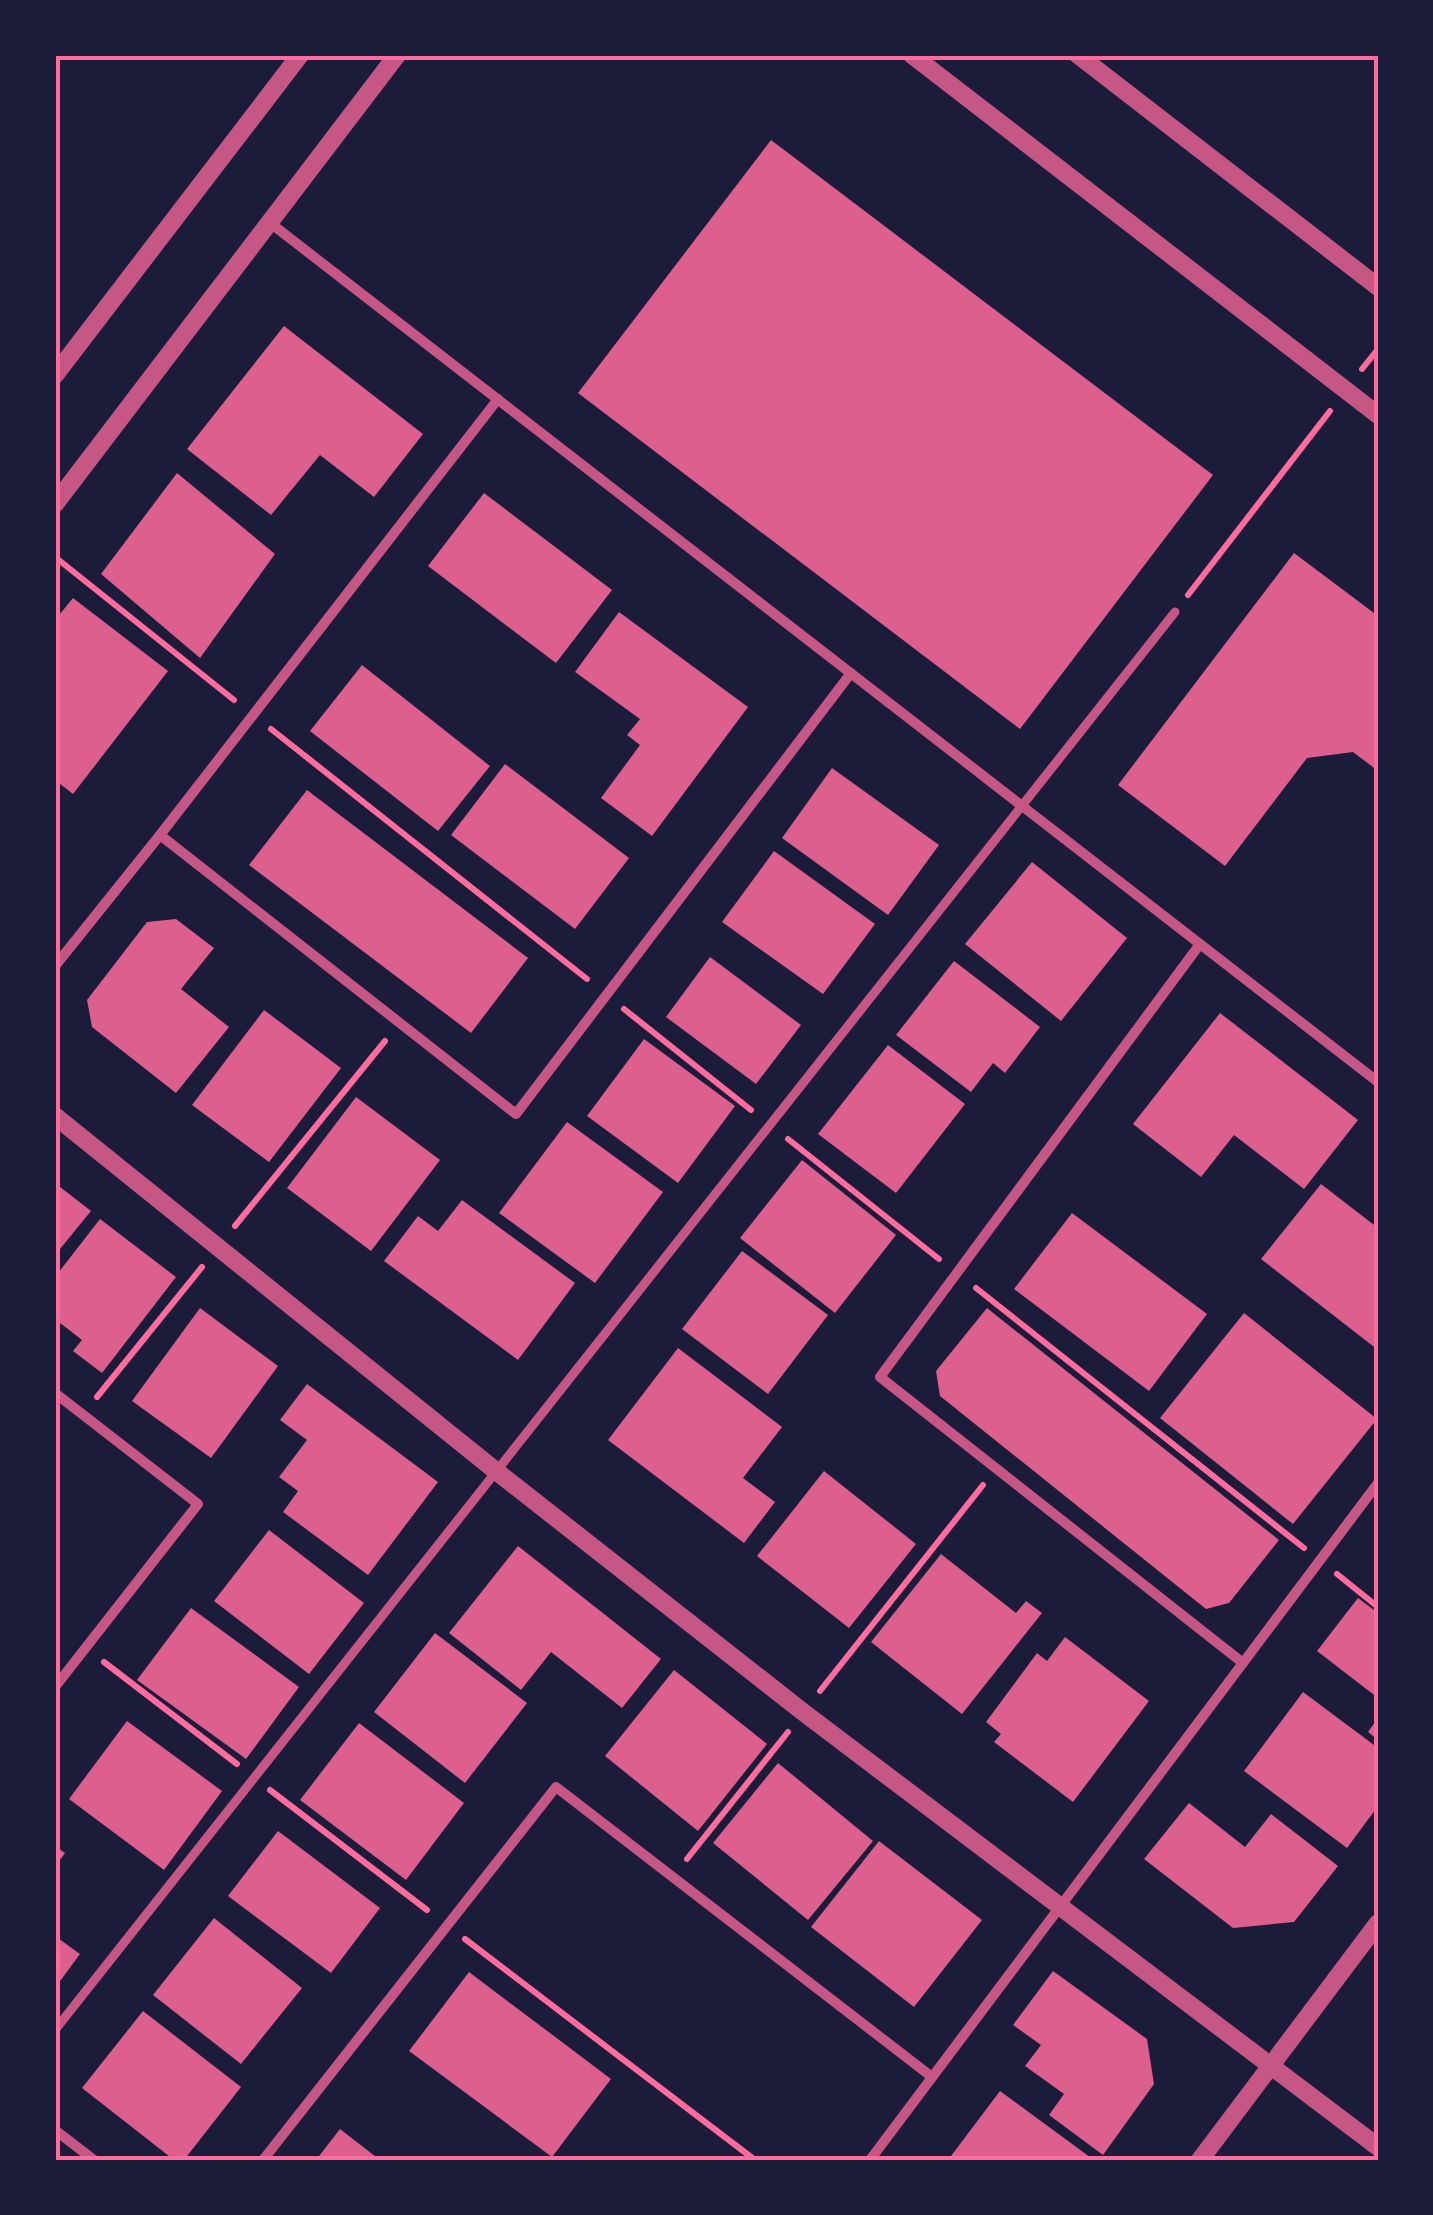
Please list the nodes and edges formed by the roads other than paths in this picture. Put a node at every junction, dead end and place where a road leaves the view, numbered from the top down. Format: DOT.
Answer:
graph roads {
  1 [pos="300,55"];
  2 [pos="397,55"];
  3 [pos="912,55"];
  4 [pos="1078,55"];
  5 [pos="268,222"];
  6 [pos="1378,287"];
  7 [pos="55,375"];
  8 [pos="498,399"];
  9 [pos="1378,415"];
  10 [pos="55,504"];
  11 [pos="1175,612"];
  12 [pos="851,673"];
  13 [pos="1022,806"];
  14 [pos="160,835"];
  15 [pos="1200,944"];
  16 [pos="55,966"];
  17 [pos="1378,1082"];
  18 [pos="55,1116"];
  19 [pos="55,1393"];
  20 [pos="496,1472"];
  21 [pos="1378,1482"];
  22 [pos="1242,1663"];
  23 [pos="55,1687"];
  24 [pos="1059,1908"];
  25 [pos="1378,1923"];
  26 [pos="55,2030"];
  27 [pos="1269,2065"];
  28 [pos="932,2077"];
  29 [pos="55,2130"];
  30 [pos="1378,2147"];
  31 [pos="94,2160"];
  32 [pos="263,2160"];
  33 [pos="870,2160"];
  34 [pos="1200,2160"];
  1 -- 7 [label="street"];
  2 -- 5 [label="street"];
  3 -- 9 [label="street"];
  4 -- 6 [label="street"];
  5 -- 8 [label="street"];
  5 -- 10 [label="street"];
  8 -- 12 [label="street"];
  8 -- 14 [label="street"];
  11 -- 13 [label="street"];
  12 -- 13 [label="street"];
  12 -- 14 [label="street"];
  13 -- 15 [label="street"];
  13 -- 20 [label="street"];
  14 -- 16 [label="street"];
  15 -- 17 [label="street"];
  15 -- 22 [label="street"];
  18 -- 20 [label="street"];
  19 -- 23 [label="street"];
  20 -- 24 [label="street"];
  20 -- 26 [label="street"];
  21 -- 22 [label="street"];
  22 -- 24 [label="street"];
  24 -- 27 [label="street"];
  24 -- 28 [label="street"];
  25 -- 27 [label="street"];
  27 -- 30 [label="street"];
  27 -- 34 [label="street"];
  28 -- 32 [label="street"];
  28 -- 33 [label="street"];
  29 -- 31 [label="street"];
}
